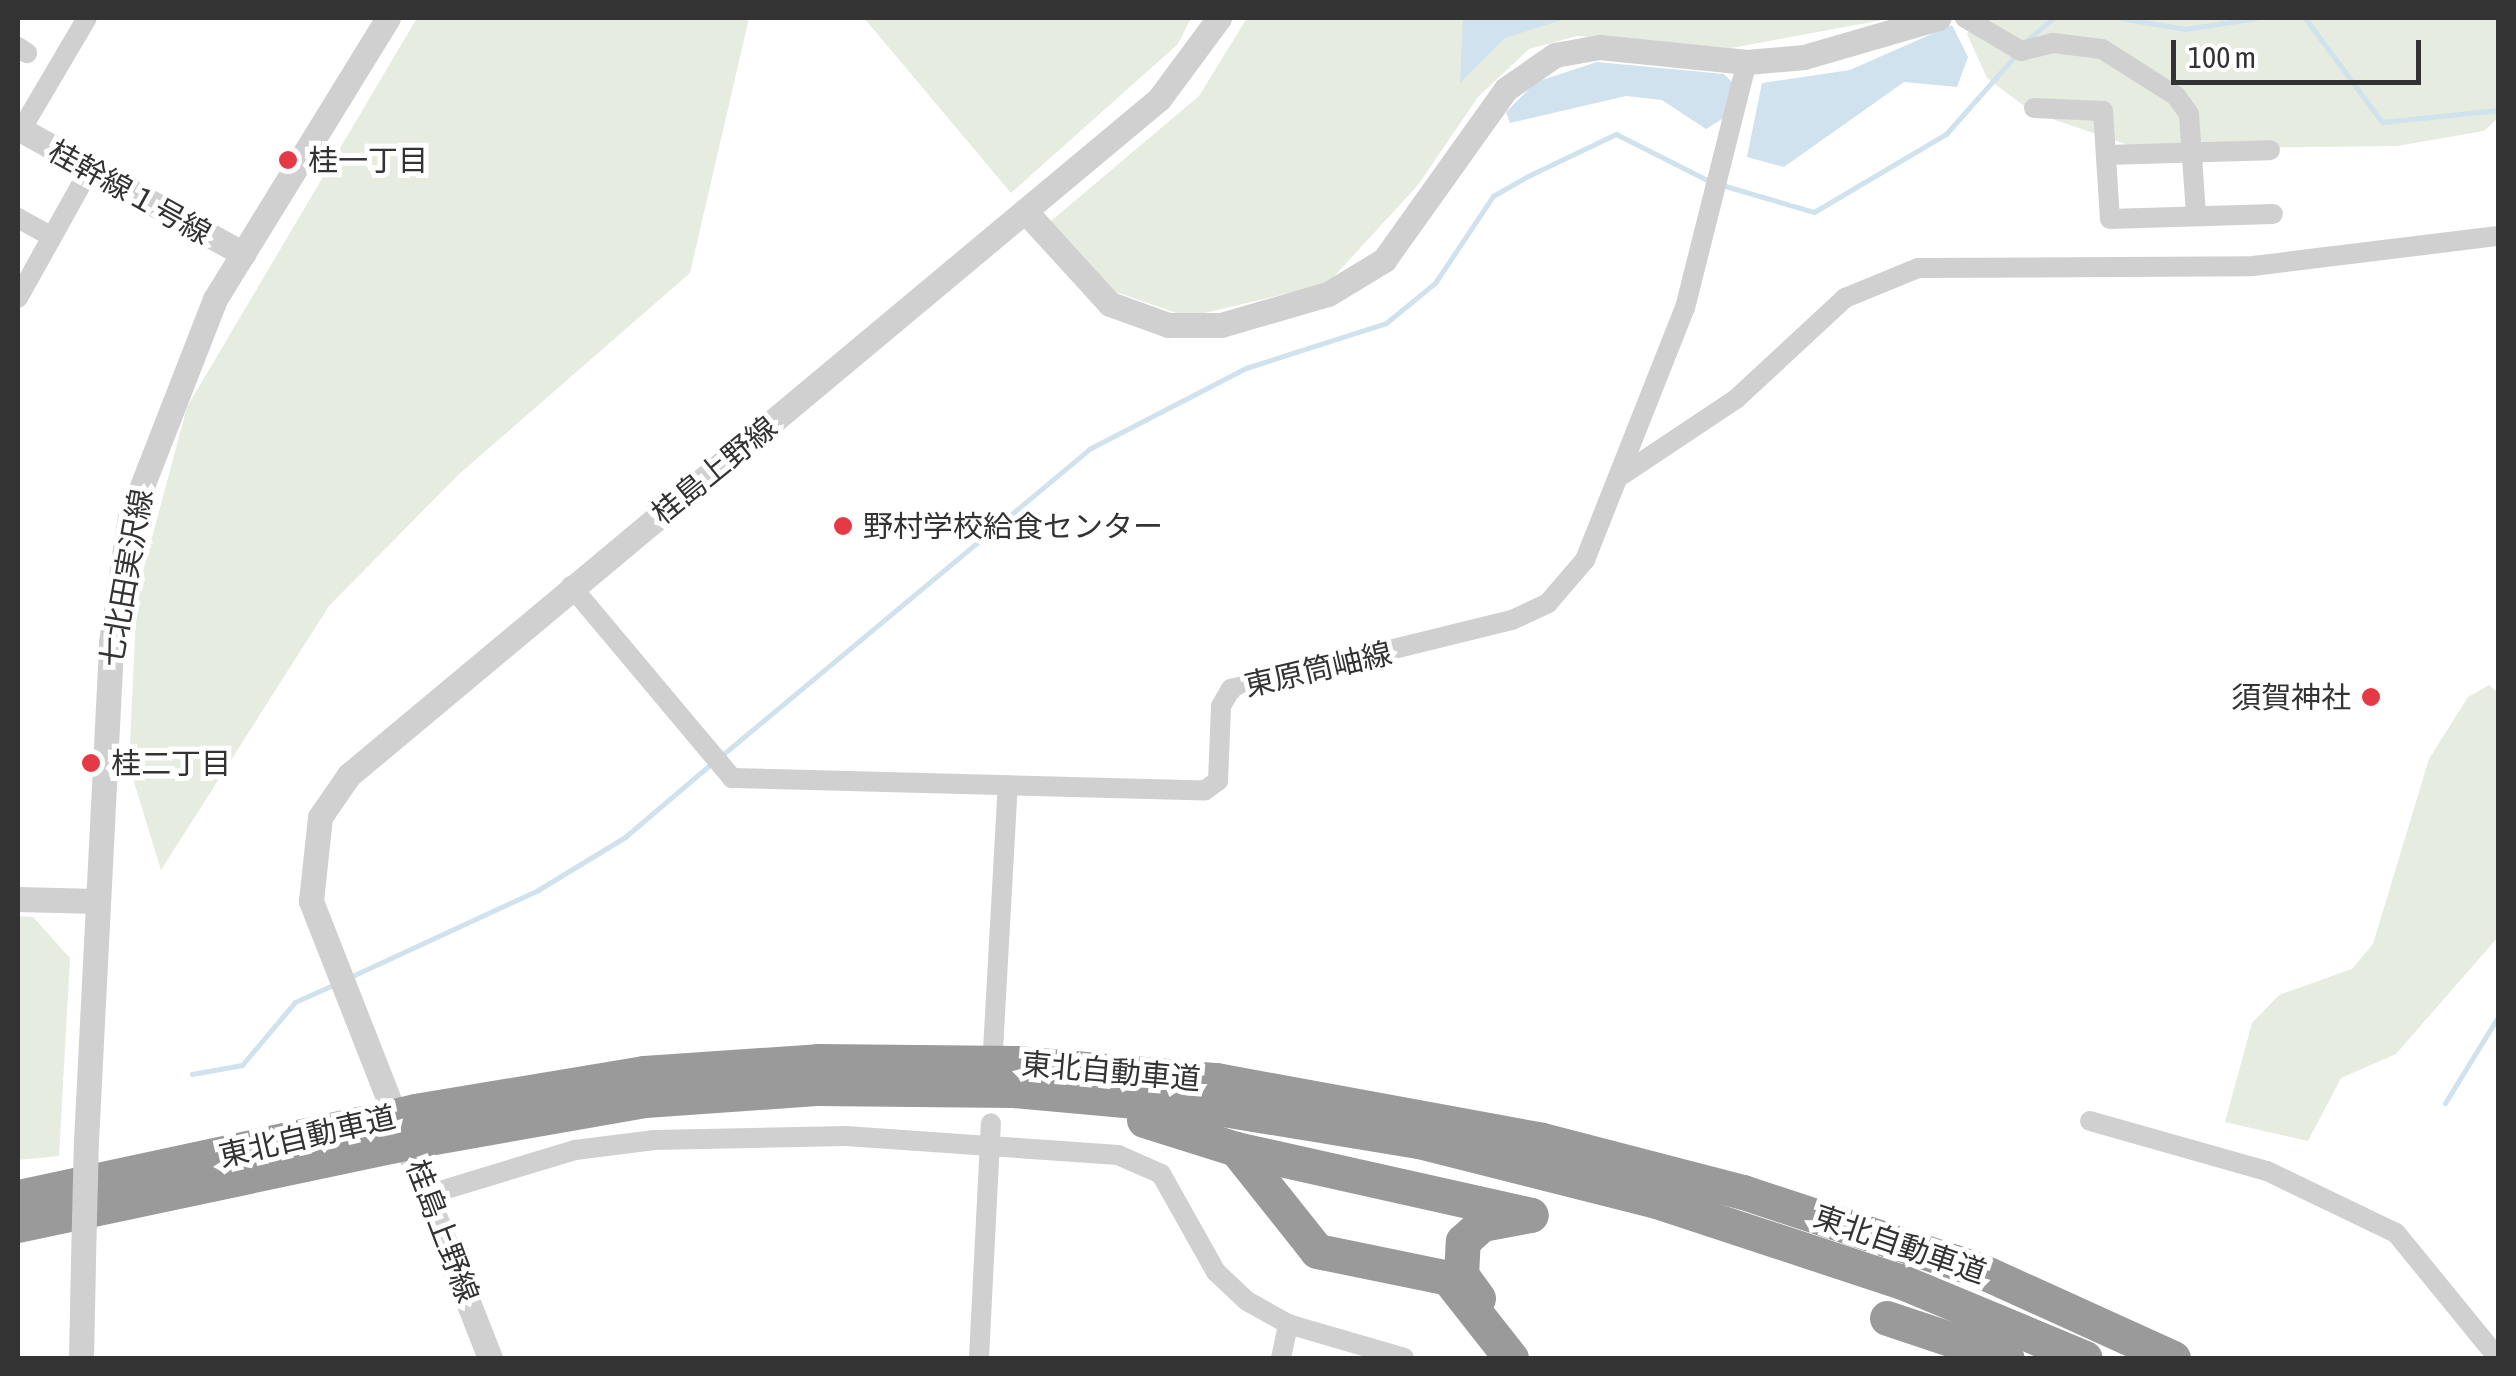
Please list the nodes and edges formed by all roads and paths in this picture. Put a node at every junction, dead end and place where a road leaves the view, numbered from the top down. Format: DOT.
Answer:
graph roads {
  1 [pos="87,18"];
  2 [pos="388,18"];
  3 [pos="1219,18"];
  4 [pos="1938,18"];
  5 [pos="1965,18"];
  6 [pos="1747,62"];
  7 [pos="2034,108"];
  8 [pos="19,129"];
  9 [pos="2270,150"];
  10 [pos="2193,152"];
  11 [pos="2106,155"];
  12 [pos="88,172"];
  13 [pos="1025,211"];
  14 [pos="2273,214"];
  15 [pos="2196,216"];
  16 [pos="18,218"];
  17 [pos="2498,236"];
  18 [pos="52,237"];
  19 [pos="243,254"];
  20 [pos="18,298"];
  21 [pos="1622,475"];
  22 [pos="572,586"];
  23 [pos="1008,784"];
  24 [pos="18,898"];
  25 [pos="98,901"];
  26 [pos="993,1050"];
  27 [pos="917,1088"];
  28 [pos="2090,1121"];
  29 [pos="990,1123"];
  30 [pos="403,1128"];
  31 [pos="990,1145"];
  32 [pos="1236,1149"];
  33 [pos="430,1194"];
  34 [pos="18,1197"];
  35 [pos="18,1225"];
  36 [pos="2051,1300"];
  37 [pos="1887,1318"];
  38 [pos="1288,1324"];
  39 [pos="81,1358"];
  40 [pos="490,1358"];
  41 [pos="979,1358"];
  42 [pos="1280,1358"];
  43 [pos="1404,1358"];
  44 [pos="1510,1358"];
  45 [pos="1531,1358"];
  46 [pos="2007,1358"];
  47 [pos="2085,1358"];
  48 [pos="2173,1358"];
  49 [pos="2200,1358"];
  50 [pos="2498,1358"];
  1 -- 8 [label="street"];
  2 -- 19 [label="street, 七北田実沢線"];
  3 -- 13 [label="street, 桂島上野線"];
  4 -- 6 [label="street"];
  5 -- 10 [label="street"];
  6 -- 13 [label="street"];
  6 -- 21 [label="street, 東原筒岫線"];
  7 -- 11 [label="street"];
  8 -- 12 [label="street, 桂幹線１号線"];
  9 -- 10 [label="street"];
  10 -- 11 [label="street"];
  10 -- 15 [label="street"];
  11 -- 15 [label="street"];
  12 -- 18 [label="street"];
  12 -- 19 [label="street, 桂幹線１号線"];
  13 -- 22 [label="street, 桂島上野線"];
  14 -- 15 [label="street"];
  16 -- 18 [label="street"];
  17 -- 21 [label="street"];
  18 -- 20 [label="street"];
  19 -- 25 [label="street, 七北田実沢線"];
  21 -- 23 [label="street, 東原筒岫線"];
  22 -- 23 [label="street, 東原筒岫線"];
  22 -- 33 [label="street, 桂島上野線"];
  23 -- 26 [label="street"];
  24 -- 25 [label="street"];
  25 -- 39 [label="street, 七北田実沢線, bridge"];
  27 -- 30 [label="highway, 東北自動車道"];
  27 -- 32 [label="highway"];
  27 -- 47 [label="highway, 東北自動車道"];
  28 -- 50 [label="street"];
  29 -- 31 [label="street"];
  30 -- 34 [label="highway, 東北自動車道"];
  30 -- 35 [label="highway, 東北自動車道"];
  30 -- 36 [label="highway, 東北自動車道"];
  31 -- 33 [label="street"];
  31 -- 38 [label="street"];
  31 -- 41 [label="street"];
  32 -- 44 [label="highway"];
  32 -- 45 [label="highway"];
  33 -- 40 [label="street, 桂島上野線"];
  36 -- 48 [label="highway, 東北自動車道"];
  36 -- 49 [label="highway"];
  37 -- 46 [label="highway"];
  38 -- 42 [label="street"];
  38 -- 43 [label="street"];
}
